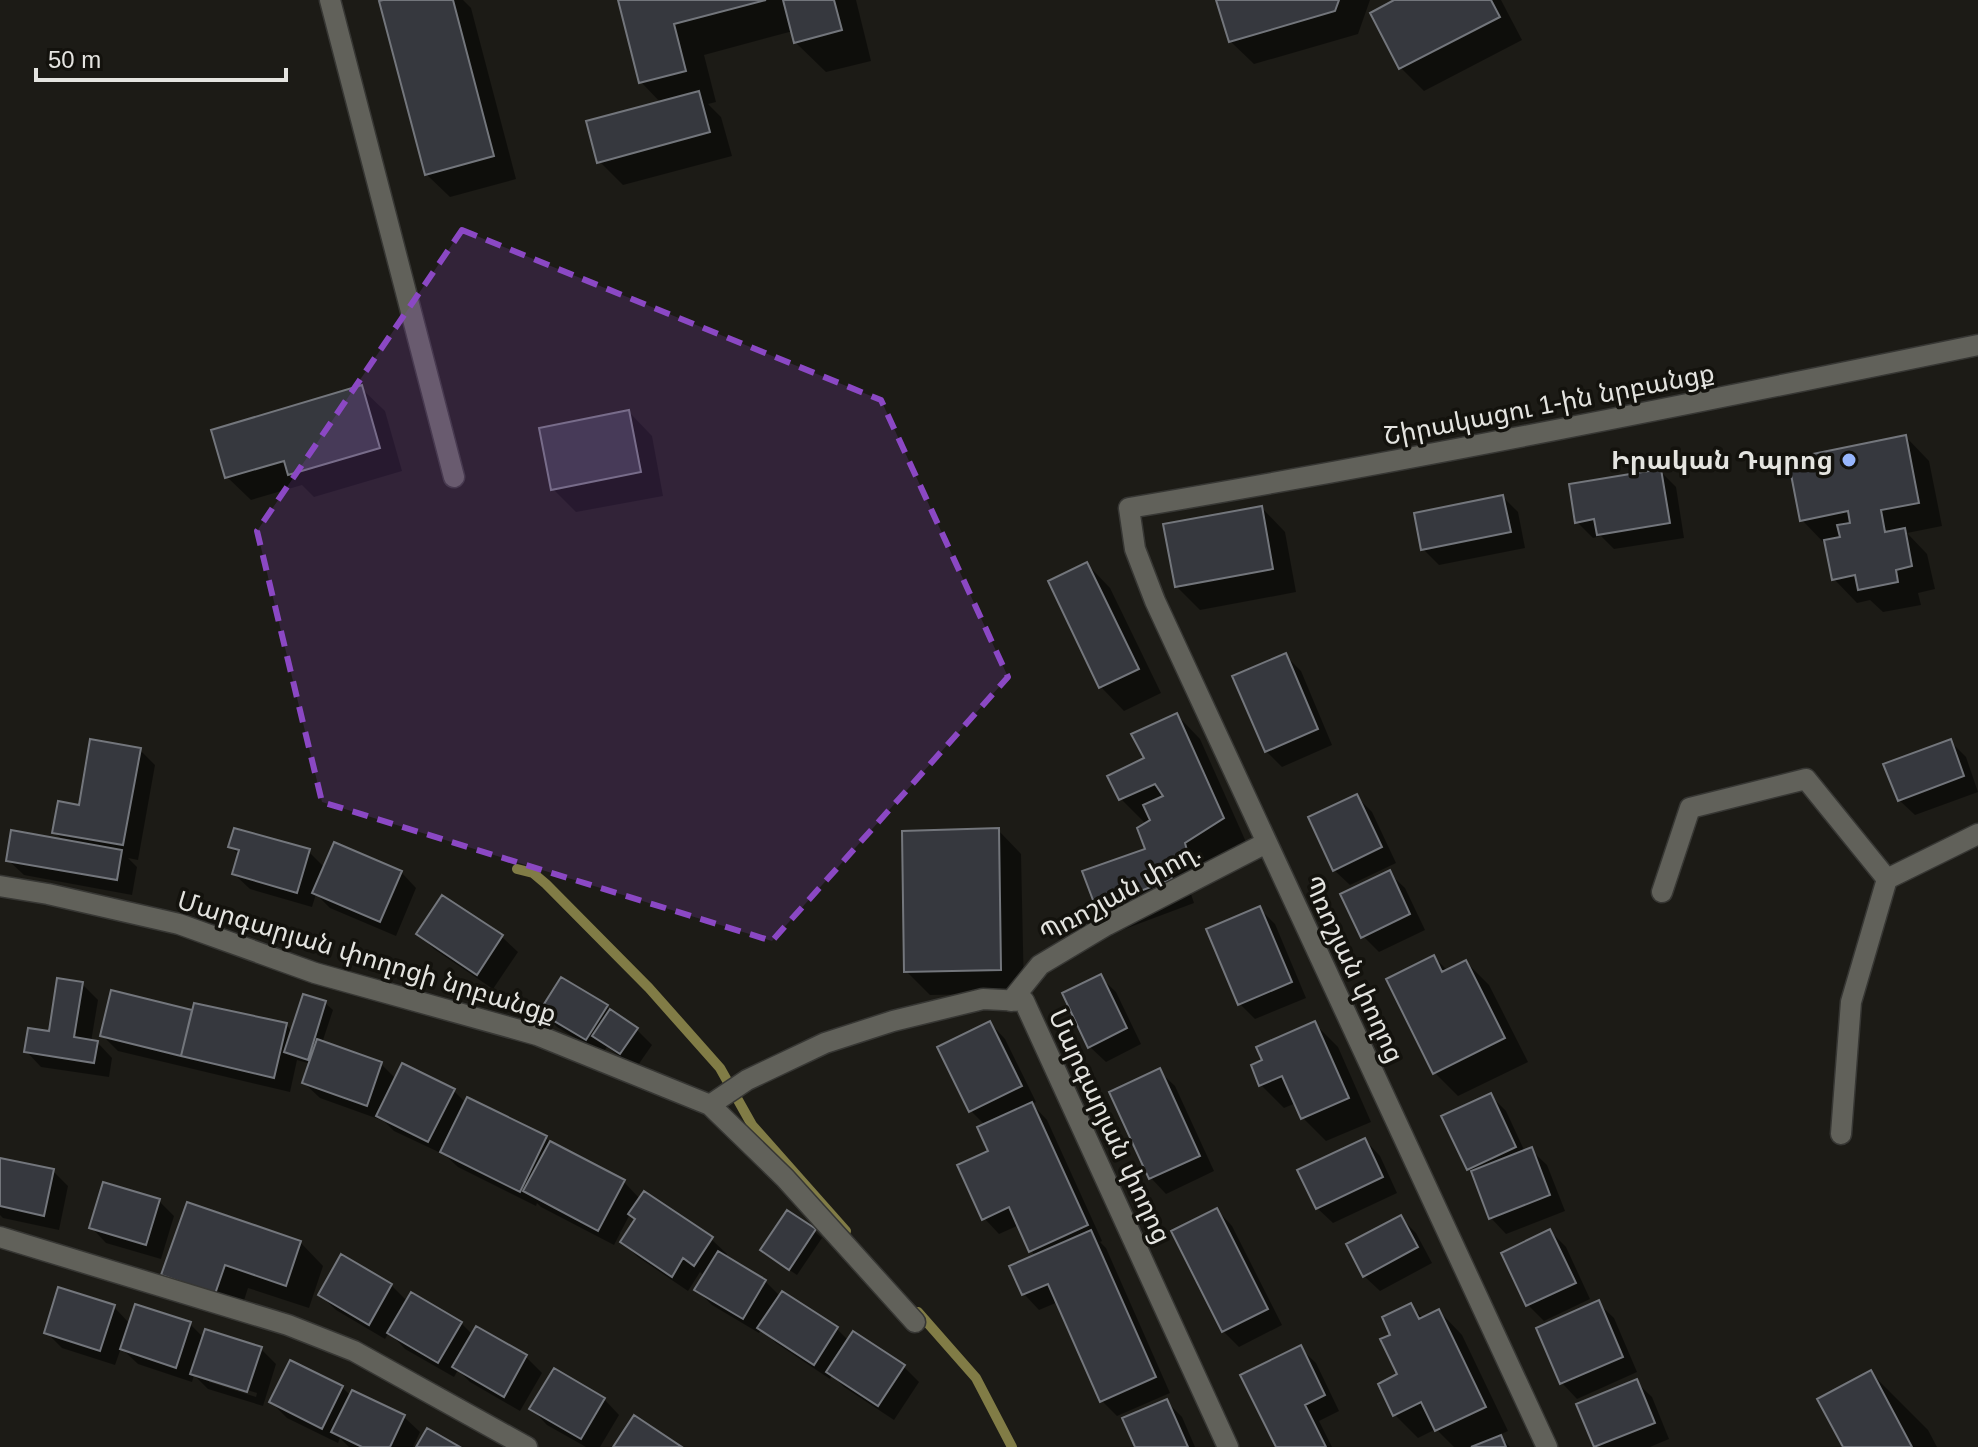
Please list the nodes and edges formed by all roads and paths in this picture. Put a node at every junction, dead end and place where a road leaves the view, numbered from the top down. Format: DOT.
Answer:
graph roads {
  1 [pos="330,0"];
  2 [pos="1978,345"];
  3 [pos="454,477"];
  4 [pos="1129,508"];
  5 [pos="1978,834"];
  6 [pos="1266,843"];
  7 [pos="1887,879"];
  8 [pos="0,886"];
  9 [pos="1662,892"];
  10 [pos="1011,1001"];
  11 [pos="710,1105"];
  12 [pos="1841,1134"];
  13 [pos="0,1237"];
  14 [pos="915,1322"];
  15 [pos="527,1447"];
  16 [pos="1228,1447"];
  17 [pos="1547,1447"];
  1 -- 3 [label="street"];
  2 -- 4 [label="street, Շիրակացու 1-ին նրբանցք"];
  4 -- 6 [label="street, Պռոշյան փողոց"];
  5 -- 7 [label="street"];
  6 -- 10 [label="street, Պռոշյան փող."];
  6 -- 17 [label="street, Պռոշյան փողոց"];
  7 -- 9 [label="street"];
  7 -- 12 [label="street"];
  8 -- 11 [label="street, Մարգարյան փողոցի նրբանցք"];
  10 -- 11 [label="street, Մարգարյան փողոց"];
  10 -- 16 [label="street, Մարգարյան փողոց"];
  11 -- 14 [label="street"];
  13 -- 15 [label="street"];
}
